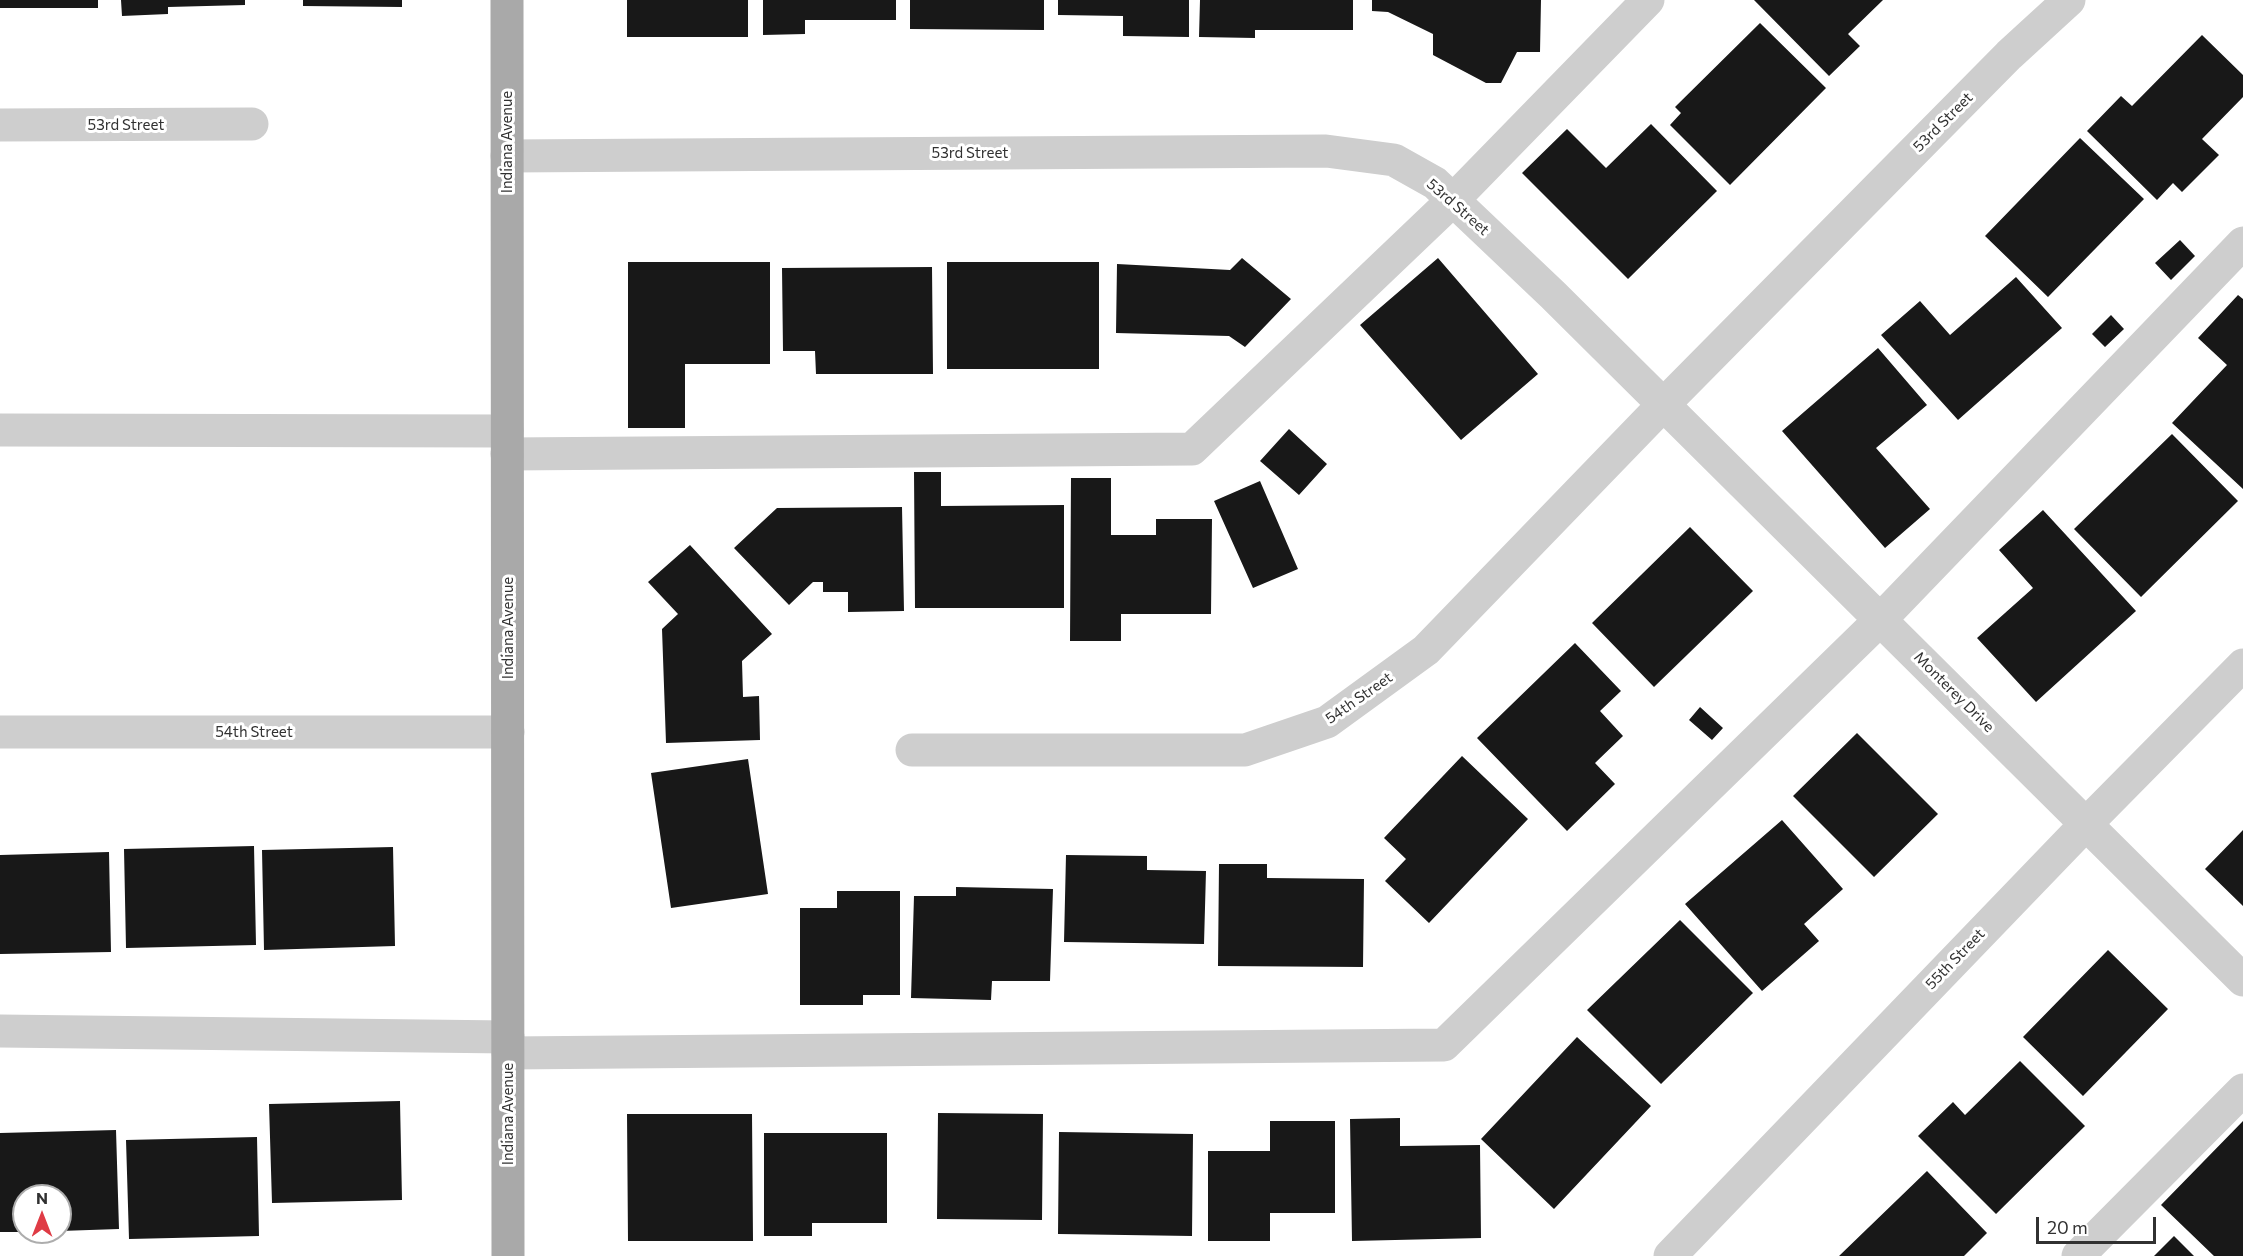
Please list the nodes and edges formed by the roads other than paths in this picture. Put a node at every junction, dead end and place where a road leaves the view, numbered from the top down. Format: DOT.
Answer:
graph roads {
  1 [pos="507,0"];
  2 [pos="1648,0"];
  3 [pos="2069,0"];
  4 [pos="252,124"];
  5 [pos="0,125"];
  6 [pos="507,156"];
  7 [pos="1453,200"];
  8 [pos="2243,243"];
  9 [pos="1664,405"];
  10 [pos="0,430"];
  11 [pos="507,442"];
  12 [pos="1880,620"];
  13 [pos="2243,665"];
  14 [pos="0,732"];
  15 [pos="508,732"];
  16 [pos="912,750"];
  17 [pos="2086,823"];
  18 [pos="2243,980"];
  19 [pos="0,1031"];
  20 [pos="508,1045"];
  21 [pos="2243,1090"];
  22 [pos="508,1256"];
  23 [pos="1670,1256"];
  24 [pos="2078,1256"];
  1 -- 6 [label="main road, Indiana Avenue"];
  2 -- 7 [label="street"];
  3 -- 9 [label="street, 53rd Street"];
  4 -- 5 [label="street, 53rd Street"];
  6 -- 7 [label="street, 53rd Street"];
  6 -- 11 [label="main road, Indiana Avenue"];
  7 -- 9 [label="street, 53rd Street"];
  7 -- 11 [label="street"];
  8 -- 12 [label="street"];
  9 -- 12 [label="street, Monterey Drive"];
  9 -- 16 [label="street, 54th Street"];
  10 -- 11 [label="street"];
  11 -- 15 [label="main road, Indiana Avenue"];
  12 -- 17 [label="street, Monterey Drive"];
  12 -- 20 [label="street"];
  13 -- 17 [label="street, 55th Street"];
  14 -- 15 [label="street, 54th Street"];
  15 -- 20 [label="main road, Indiana Avenue"];
  17 -- 18 [label="street, Monterey Drive"];
  17 -- 23 [label="street, 55th Street"];
  19 -- 20 [label="street"];
  20 -- 22 [label="main road, Indiana Avenue"];
  21 -- 24 [label="street"];
}
